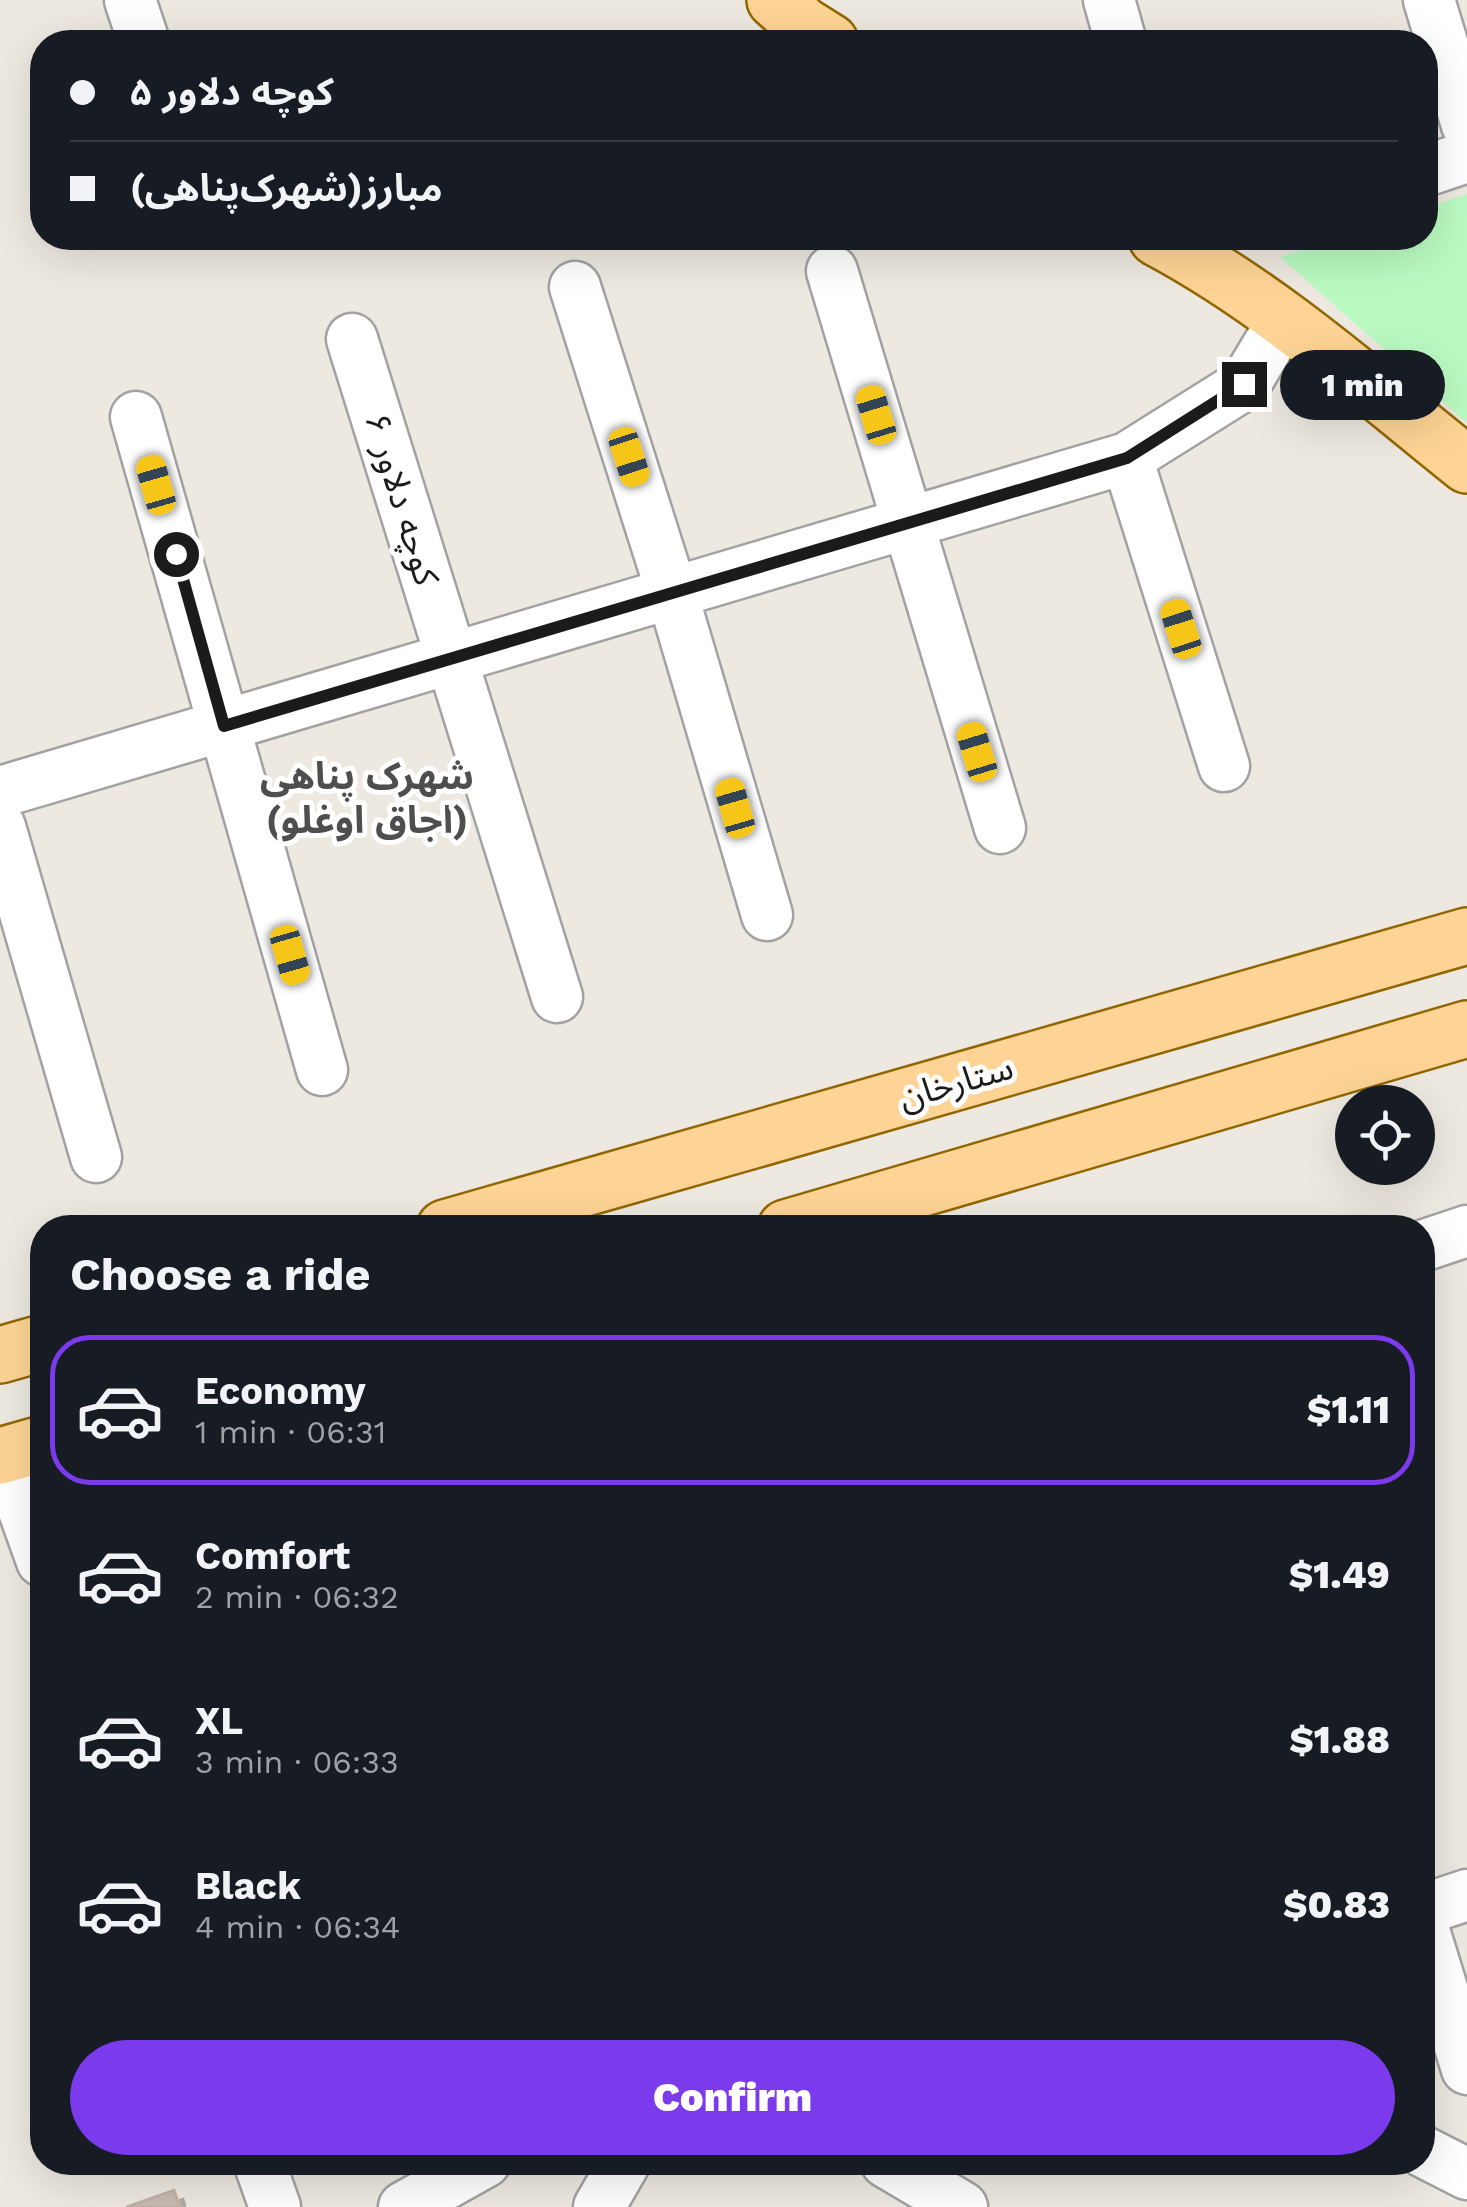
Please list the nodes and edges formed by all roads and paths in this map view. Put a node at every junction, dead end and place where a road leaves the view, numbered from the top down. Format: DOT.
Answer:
graph roads {
  1 [pos="130,0"];
  2 [pos="776,0"];
  3 [pos="1109,0"];
  4 [pos="1429,0"];
  5 [pos="824,28"];
  6 [pos="140,30"];
  7 [pos="1118,30"];
  8 [pos="1467,125"];
  9 [pos="1467,157"];
  10 [pos="1438,167"];
  11 [pos="1195,250"];
  12 [pos="832,270"];
  13 [pos="575,287"];
  14 [pos="1284,318"];
  15 [pos="352,339"];
  16 [pos="136,417"];
  17 [pos="1127,458"];
  18 [pos="1467,464"];
  19 [pos="909,523"];
  20 [pos="672,593"];
  21 [pos="452,658"];
  22 [pos="224,726"];
  23 [pos="1224,766"];
  24 [pos="0,792"];
  25 [pos="0,827"];
  26 [pos="1000,828"];
  27 [pos="767,914"];
  28 [pos="1467,936"];
  29 [pos="557,997"];
  30 [pos="1467,1029"];
  31 [pos="322,1070"];
  32 [pos="96,1157"];
  33 [pos="889,1214"];
  34 [pos="490,1215"];
  35 [pos="1467,1232"];
  36 [pos="1435,1242"];
  37 [pos="30,1346"];
  38 [pos="0,1355"];
  39 [pos="16,1452"];
  40 [pos="30,1511"];
  41 [pos="1467,1895"];
  42 [pos="1435,1906"];
  43 [pos="1435,1966"];
  44 [pos="1467,2070"];
  45 [pos="1435,2158"];
  46 [pos="1467,2174"];
  47 [pos="263,2175"];
  48 [pos="462,2175"];
  49 [pos="617,2175"];
  50 [pos="908,2175"];
  51 [pos="274,2207"];
  52 [pos="404,2207"];
  53 [pos="598,2207"];
  54 [pos="962,2207"];
  1 -- 6 [label="street"];
  2 -- 5 [label="main road"];
  3 -- 7 [label="street"];
  4 -- 8 [label="street"];
  9 -- 10 [label="street"];
  11 -- 14 [label="main road"];
  12 -- 19 [label="street"];
  13 -- 20 [label="street"];
  14 -- 17 [label="street"];
  14 -- 18 [label="main road"];
  15 -- 21 [label="street, کوچه دلاور ۶"];
  16 -- 22 [label="street"];
  17 -- 19 [label="street"];
  17 -- 23 [label="street"];
  19 -- 20 [label="street"];
  19 -- 26 [label="street"];
  20 -- 21 [label="street"];
  20 -- 27 [label="street"];
  21 -- 22 [label="street"];
  21 -- 29 [label="street, کوچه دلاور ۶"];
  22 -- 24 [label="street"];
  22 -- 31 [label="street"];
  25 -- 32 [label="street"];
  28 -- 34 [label="main road, ستارخان"];
  30 -- 33 [label="main road"];
  35 -- 36 [label="street"];
  37 -- 38 [label="main road"];
  39 -- 40 [label="street"];
  41 -- 42 [label="street"];
  43 -- 44 [label="street"];
  45 -- 46 [label="street"];
  47 -- 51 [label="street"];
  48 -- 52 [label="street"];
  49 -- 53 [label="street"];
  50 -- 54 [label="street"];
}
